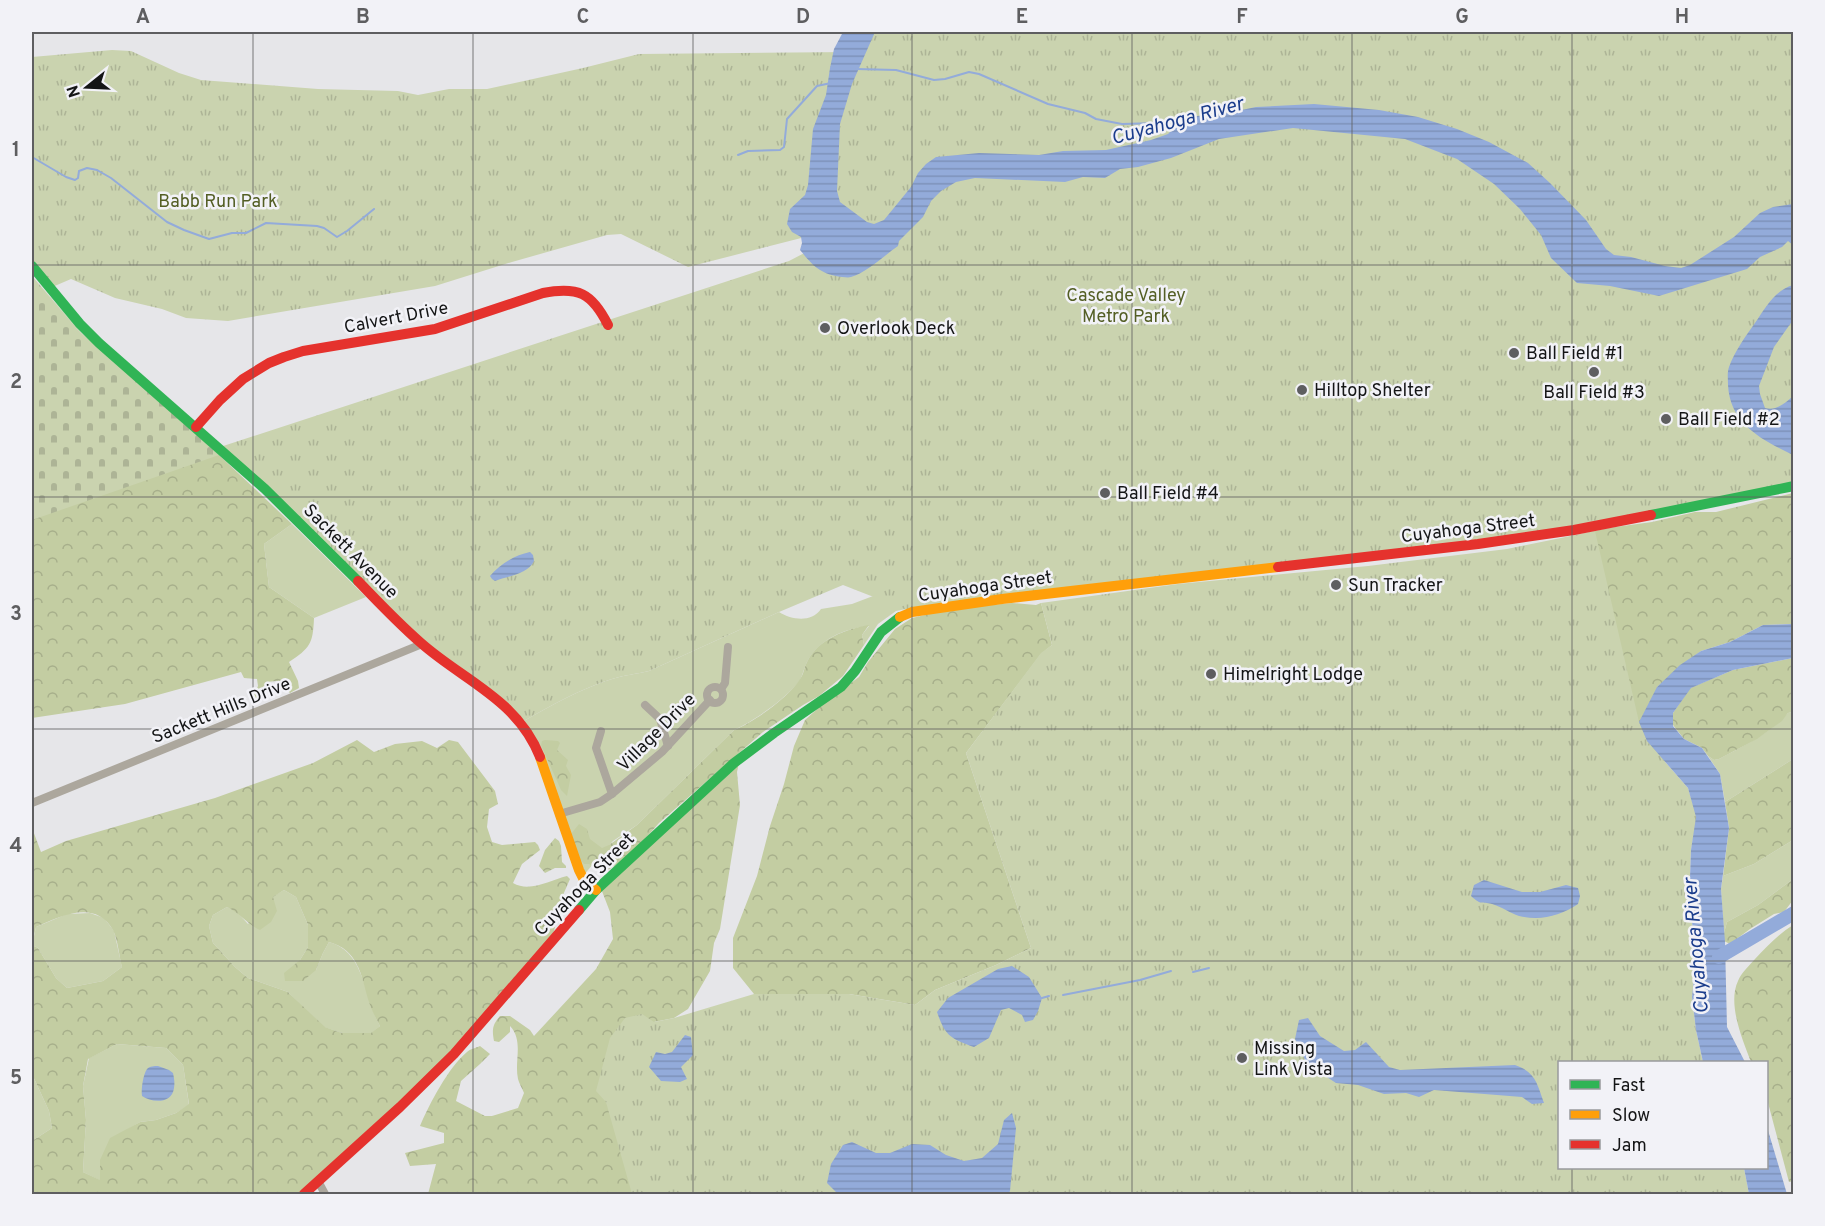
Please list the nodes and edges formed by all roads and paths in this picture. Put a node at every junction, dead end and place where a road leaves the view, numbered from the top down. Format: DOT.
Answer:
graph roads {
  1 [pos="32,266"];
  2 [pos="608,325"];
  3 [pos="196,427"];
  4 [pos="1794,486"];
  5 [pos="422,644"];
  6 [pos="728,647"];
  7 [pos="645,705"];
  8 [pos="601,731"];
  9 [pos="668,746"];
  10 [pos="612,794"];
  11 [pos="32,803"];
  12 [pos="559,814"];
  13 [pos="596,890"];
  14 [pos="318,1181"];
  15 [pos="304,1194"];
  16 [pos="325,1194"];
  1 -- 3 [label="street, Sackett Avenue"];
  2 -- 3 [label="street, Calvert Drive"];
  3 -- 5 [label="street, Sackett Avenue"];
  4 -- 13 [label="street, Cuyahoga Street"];
  5 -- 11 [label="street, Sackett Hills Drive"];
  5 -- 12 [label="street, Sackett Avenue"];
  6 -- 9 [label="street, Village Drive"];
  7 -- 9 [label="street"];
  8 -- 10 [label="street"];
  9 -- 10 [label="street, Village Drive"];
  10 -- 12 [label="street, Village Drive"];
  12 -- 13 [label="street, Sackett Avenue"];
  13 -- 14 [label="street, Cuyahoga Street"];
  14 -- 15 [label="street, Cuyahoga Street"];
  14 -- 16 [label="street"];
}
